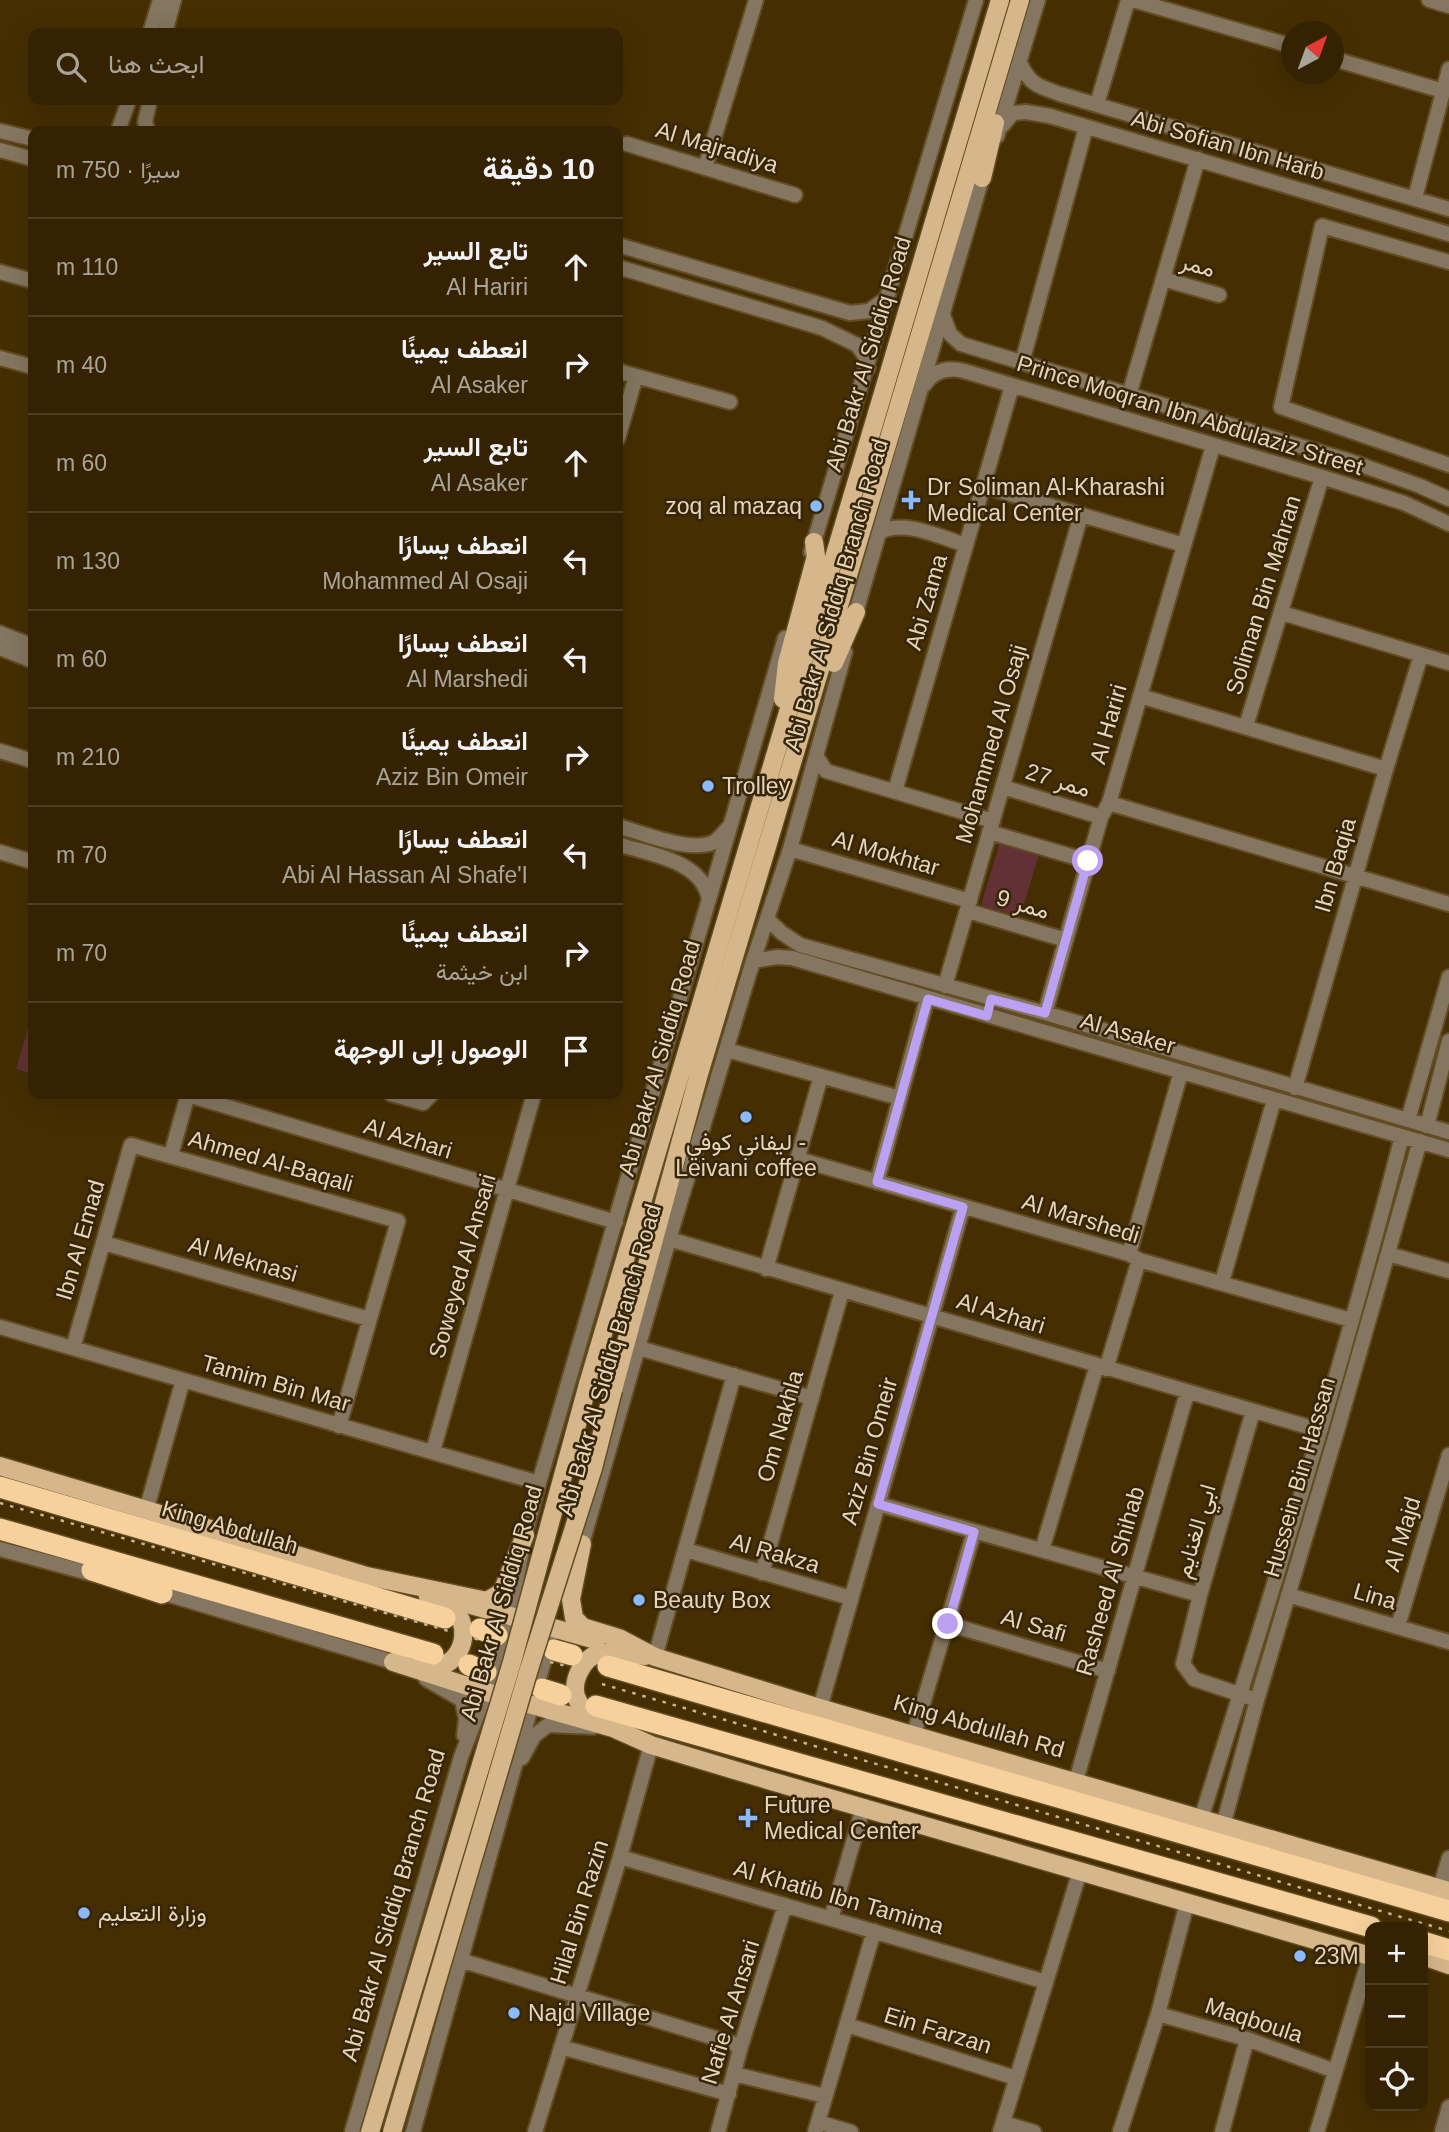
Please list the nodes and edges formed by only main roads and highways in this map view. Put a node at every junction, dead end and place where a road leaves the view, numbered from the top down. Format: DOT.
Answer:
graph roads {
  1 [pos="1000,0"];
  2 [pos="1020,0"];
  3 [pos="1026,0"];
  4 [pos="982,178"];
  5 [pos="814,542"];
  6 [pos="856,612"];
  7 [pos="785,718"];
  8 [pos="784,792"];
  9 [pos="0,1466"];
  10 [pos="0,1487"];
  11 [pos="0,1530"];
  12 [pos="525,1535"];
  13 [pos="0,1540"];
  14 [pos="582,1544"];
  15 [pos="366,1576"];
  16 [pos="162,1593"];
  17 [pos="510,1616"];
  18 [pos="445,1618"];
  19 [pos="553,1628"];
  20 [pos="433,1654"];
  21 [pos="655,1657"];
  22 [pos="518,1663"];
  23 [pos="608,1666"];
  24 [pos="481,1676"];
  25 [pos="545,1696"];
  26 [pos="596,1706"];
  27 [pos="613,1728"];
  28 [pos="1181,1872"];
  29 [pos="1382,1891"];
  30 [pos="1446,1894"];
  31 [pos="1449,1911"];
  32 [pos="1365,1925"];
  33 [pos="1365,1939"];
  34 [pos="1428,1944"];
  35 [pos="1449,1950"];
  36 [pos="1365,1955"];
  37 [pos="1428,1958"];
  38 [pos="1449,1965"];
  39 [pos="370,2132"];
  40 [pos="392,2132"];
  1 -- 7 [label="main road, Abi Bakr Al Siddiq Road"];
  2 -- 8 [label="main road, Abi Bakr Al Siddiq Road"];
  3 -- 4 [label="main road"];
  5 -- 7 [label="main road"];
  6 -- 8 [label="main road"];
  7 -- 39 [label="main road, Abi Bakr Al Siddiq Road, bridge"];
  8 -- 40 [label="main road, Abi Bakr Al Siddiq Road, bridge"];
  9 -- 15 [label="main road"];
  10 -- 18 [label="highway, King Abdullah"];
  11 -- 20 [label="highway"];
  12 -- 15 [label="main road"];
  13 -- 16 [label="highway"];
  14 -- 19 [label="main road, Abi Bakr Al Siddiq Branch Road"];
  14 -- 21 [label="main road, King Abdullah Rd"];
  15 -- 17 [label="main road"];
  15 -- 24 [label="main road"];
  17 -- 19 [label="main road"];
  17 -- 22 [label="main road"];
  19 -- 21 [label="main road"];
  19 -- 22 [label="main road"];
  21 -- 27 [label="main road"];
  21 -- 30 [label="main road, King Abdullah Rd"];
  22 -- 24 [label="main road"];
  22 -- 25 [label="main road"];
  23 -- 29 [label="highway, King Abdullah Rd"];
  24 -- 25 [label="main road"];
  25 -- 27 [label="main road"];
  26 -- 28 [label="highway"];
  27 -- 36 [label="main road"];
  28 -- 32 [label="highway"];
  28 -- 33 [label="highway"];
  29 -- 30 [label="highway"];
  29 -- 31 [label="highway, King Abdullah Rd"];
  34 -- 35 [label="highway"];
  37 -- 38 [label="main road"];
}
